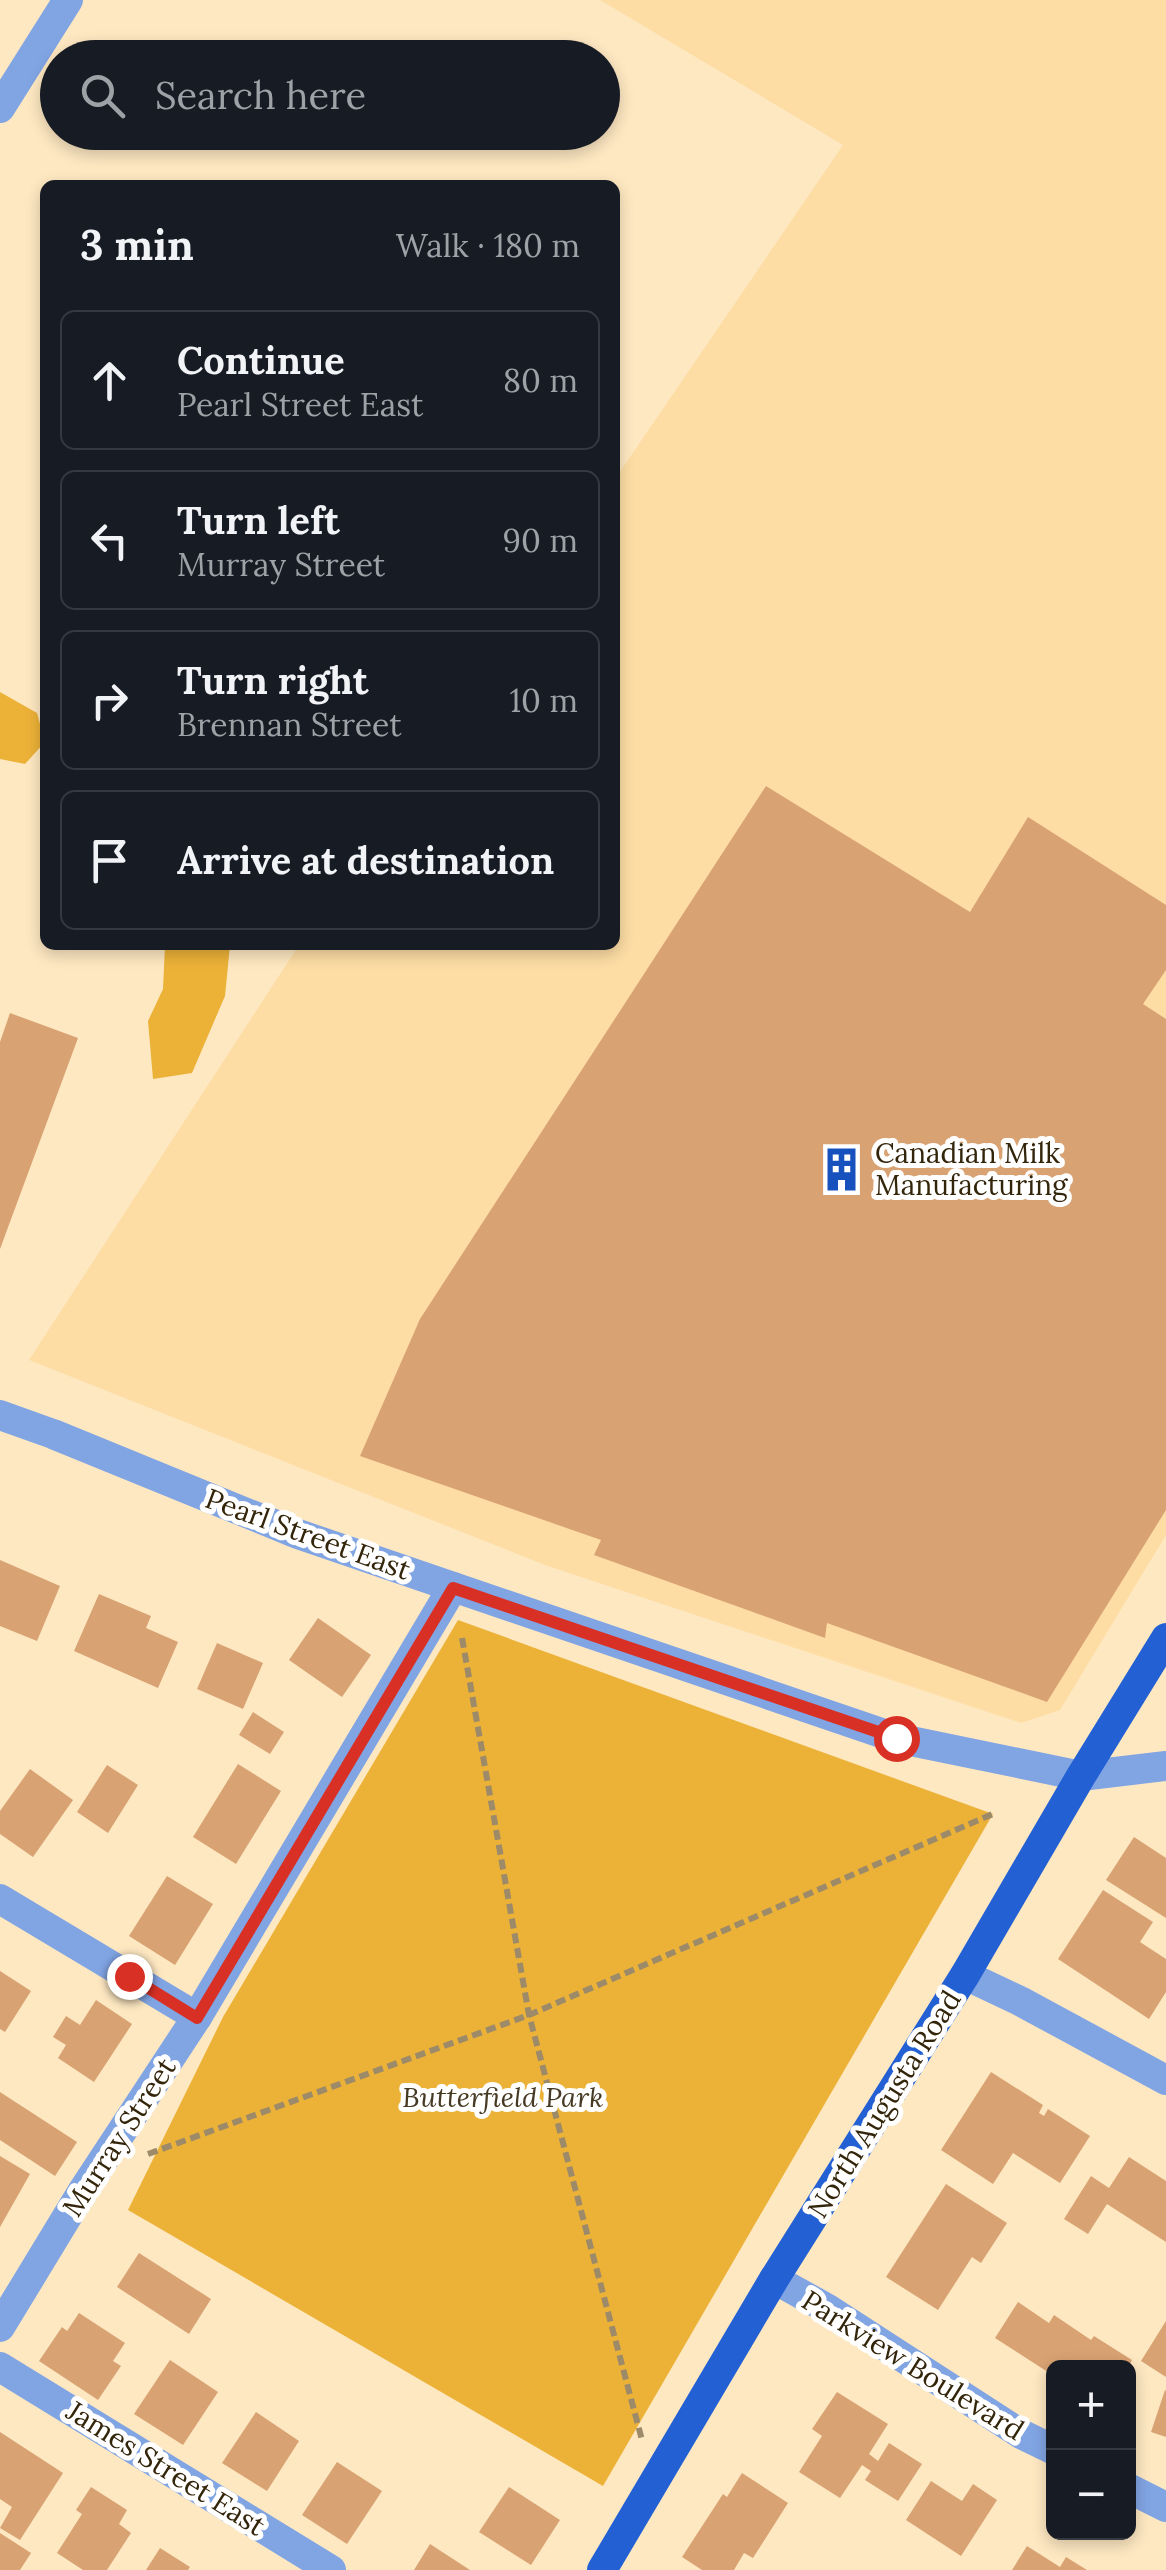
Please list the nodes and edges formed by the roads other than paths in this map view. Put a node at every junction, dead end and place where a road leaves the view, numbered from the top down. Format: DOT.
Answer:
graph roads {
  1 [pos="68,0"];
  2 [pos="43,40"];
  3 [pos="40,44"];
  4 [pos="0,108"];
  5 [pos="0,1415"];
  6 [pos="453,1588"];
  7 [pos="1166,1638"];
  8 [pos="1166,1766"];
  9 [pos="1081,1776"];
  10 [pos="0,1900"];
  11 [pos="965,1974"];
  12 [pos="197,2018"];
  13 [pos="1166,2080"];
  14 [pos="774,2279"];
  15 [pos="0,2327"];
  16 [pos="0,2366"];
  17 [pos="1046,2446"];
  18 [pos="1136,2492"];
  19 [pos="1166,2506"];
  20 [pos="331,2570"];
  21 [pos="602,2570"];
  1 -- 2 [label="street"];
  3 -- 4 [label="street"];
  5 -- 6 [label="street, Pearl Street East"];
  6 -- 9 [label="street, Pearl Street East"];
  6 -- 12 [label="street, Murray Street"];
  7 -- 9 [label="main road, North Augusta Road"];
  8 -- 9 [label="street, Pearl Street East"];
  9 -- 11 [label="main road, North Augusta Road"];
  10 -- 12 [label="street"];
  11 -- 13 [label="street"];
  11 -- 14 [label="main road, North Augusta Road"];
  12 -- 15 [label="street, Murray Street"];
  14 -- 17 [label="street, Parkview Boulevard"];
  14 -- 21 [label="main road, North Augusta Road"];
  16 -- 20 [label="street, James Street East"];
  18 -- 19 [label="street"];
}
